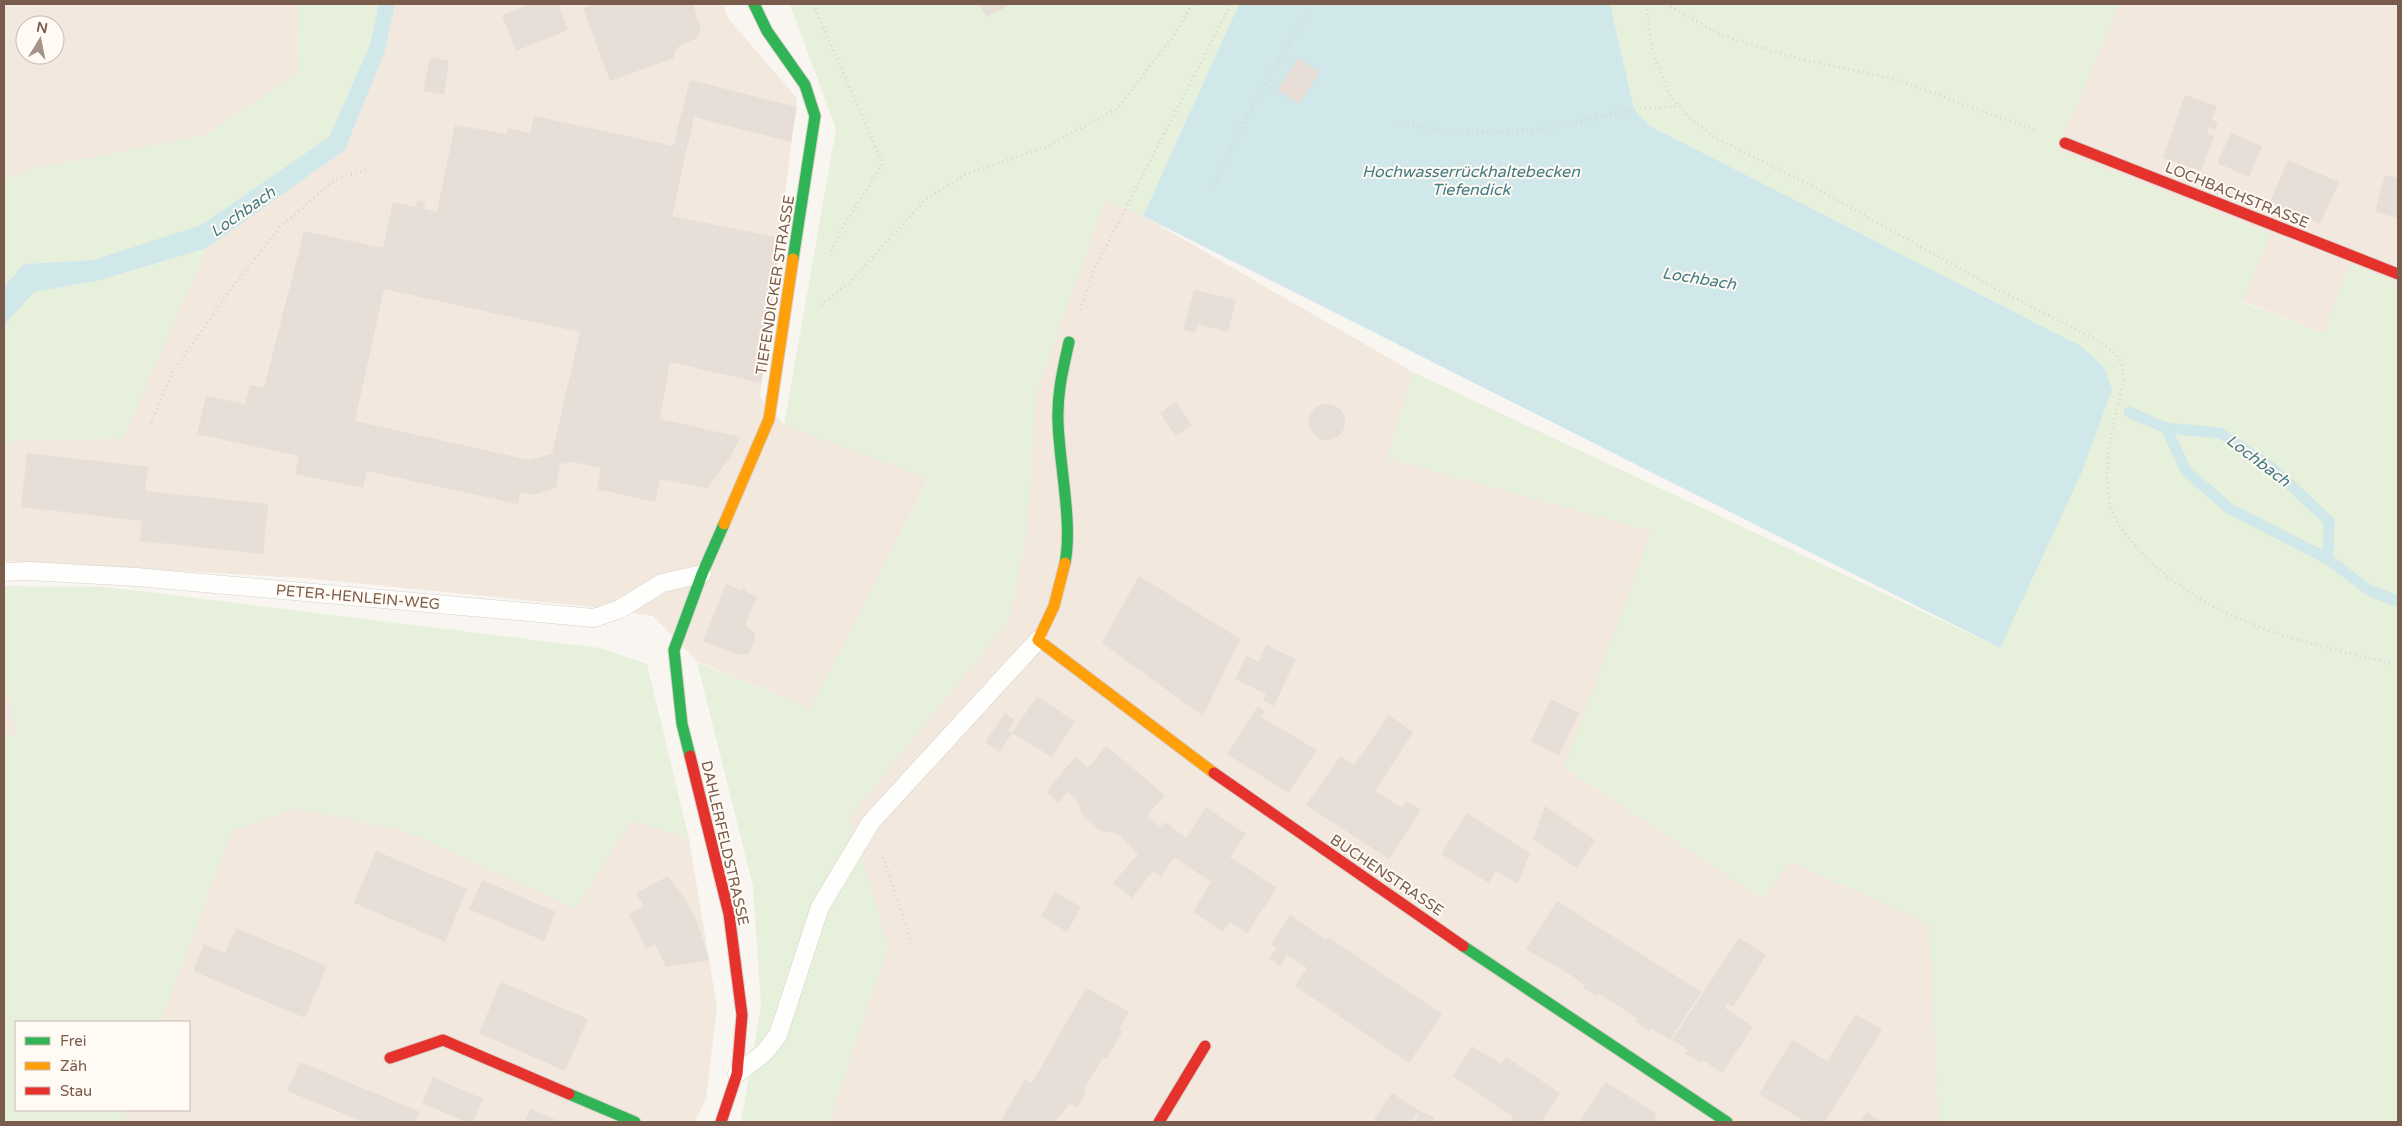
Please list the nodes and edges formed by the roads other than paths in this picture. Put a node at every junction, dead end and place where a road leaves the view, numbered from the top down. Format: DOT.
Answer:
graph roads {
  1 [pos="754,4"];
  2 [pos="2065,143"];
  3 [pos="2398,274"];
  4 [pos="1069,342"];
  5 [pos="4,572"];
  6 [pos="702,574"];
  7 [pos="1038,640"];
  8 [pos="1205,1046"];
  9 [pos="390,1058"];
  10 [pos="737,1074"];
  11 [pos="635,1122"];
  12 [pos="721,1122"];
  13 [pos="1159,1122"];
  14 [pos="1727,1122"];
  1 -- 6 [label="street, TIEFENDICKER STRASSE"];
  2 -- 3 [label="street, LOCHBACHSTRASSE"];
  4 -- 7 [label="street"];
  5 -- 6 [label="lane, PETER-HENLEIN-WEG"];
  6 -- 10 [label="street, DAHLERFELDSTRASSE"];
  7 -- 10 [label="lane"];
  7 -- 14 [label="street, BUCHENSTRASSE"];
  8 -- 13 [label="street"];
  9 -- 11 [label="street"];
  10 -- 12 [label="street, DAHLERFELDSTRASSE"];
}
